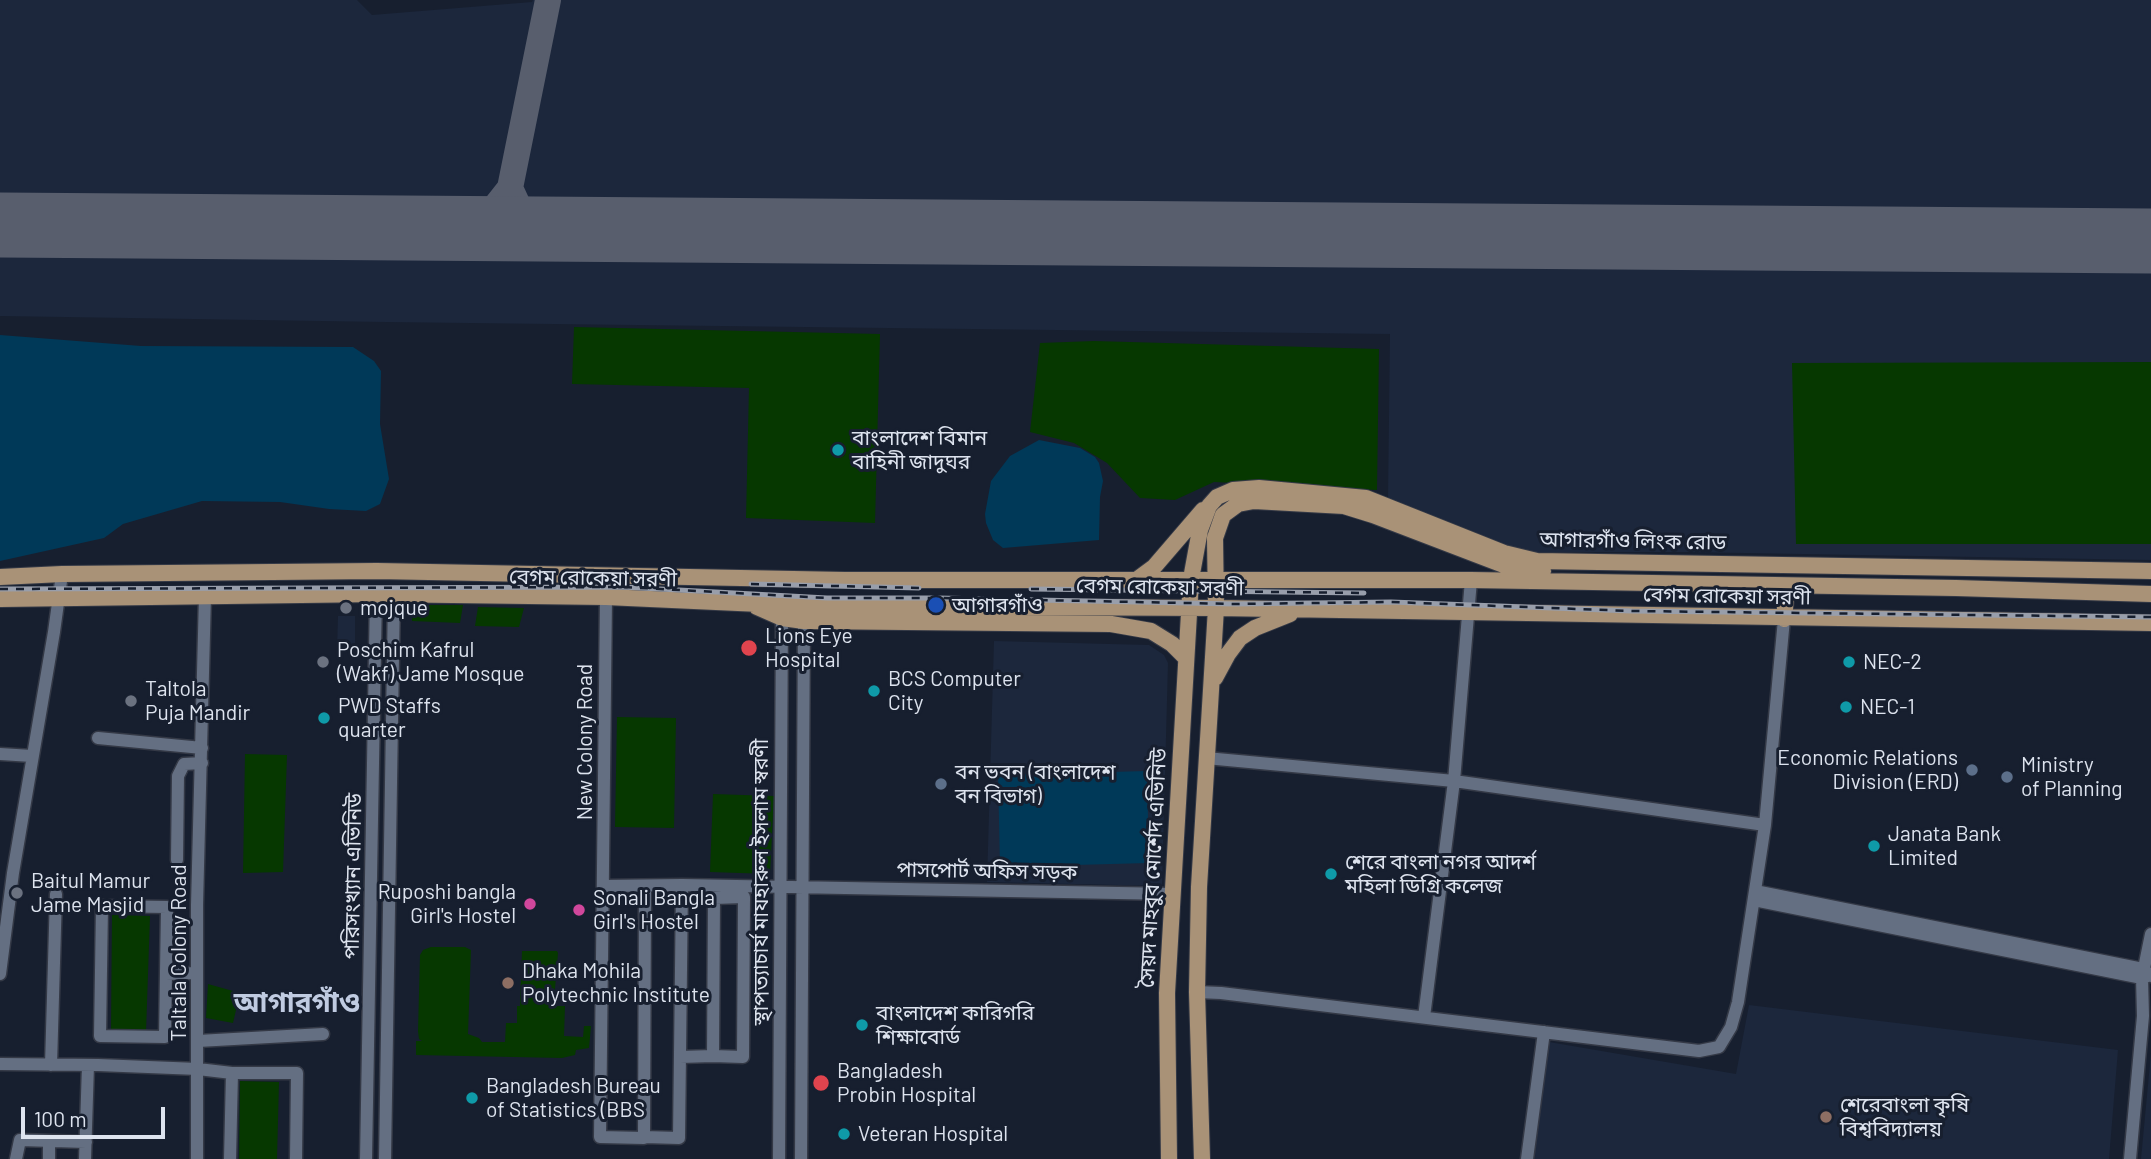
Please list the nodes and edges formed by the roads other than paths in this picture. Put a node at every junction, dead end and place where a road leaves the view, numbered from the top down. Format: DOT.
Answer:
graph roads {
  1 [pos="1212,501"];
  2 [pos="377,571"];
  3 [pos="395,571"];
  4 [pos="2151,571"];
  5 [pos="62,574"];
  6 [pos="606,574"];
  7 [pos="0,577"];
  8 [pos="1191,579"];
  9 [pos="1217,580"];
  10 [pos="1471,580"];
  11 [pos="1135,581"];
  12 [pos="2151,582"];
  13 [pos="1787,586"];
  14 [pos="376,594"];
  15 [pos="2151,594"];
  16 [pos="205,595"];
  17 [pos="394,595"];
  18 [pos="60,597"];
  19 [pos="606,597"];
  20 [pos="0,599"];
  21 [pos="1216,608"];
  22 [pos="1189,609"];
  23 [pos="1299,610"];
  24 [pos="782,612"];
  25 [pos="1468,613"];
  26 [pos="804,614"];
  27 [pos="1784,619"];
  28 [pos="2151,623"];
  29 [pos="1186,658"];
  30 [pos="1211,686"];
  31 [pos="98,738"];
  32 [pos="202,748"];
  33 [pos="0,754"];
  34 [pos="32,756"];
  35 [pos="1206,758"];
  36 [pos="202,763"];
  37 [pos="1454,781"];
  38 [pos="1765,825"];
  39 [pos="177,860"];
  40 [pos="6,871"];
  41 [pos="603,886"];
  42 [pos="645,886"];
  43 [pos="681,886"];
  44 [pos="780,887"];
  45 [pos="803,887"];
  46 [pos="56,894"];
  47 [pos="1172,894"];
  48 [pos="1754,895"];
  49 [pos="2151,937"];
  50 [pos="0,974"];
  51 [pos="166,974"];
  52 [pos="197,974"];
  53 [pos="2148,977"];
  54 [pos="1196,992"];
  55 [pos="1167,993"];
  56 [pos="1424,1017"];
  57 [pos="1544,1032"];
  58 [pos="323,1034"];
  59 [pos="198,1041"];
  60 [pos="713,1056"];
  61 [pos="680,1057"];
  62 [pos="0,1064"];
  63 [pos="51,1065"];
  64 [pos="88,1065"];
  65 [pos="198,1069"];
  66 [pos="232,1073"];
  67 [pos="801,1112"];
  68 [pos="779,1113"];
  69 [pos="644,1138"];
  70 [pos="49,1141"];
  71 [pos="86,1142"];
  72 [pos="16,1159"];
  73 [pos="49,1159"];
  74 [pos="85,1159"];
  75 [pos="197,1159"];
  76 [pos="230,1159"];
  77 [pos="296,1159"];
  78 [pos="366,1159"];
  79 [pos="385,1159"];
  80 [pos="779,1159"];
  81 [pos="801,1159"];
  82 [pos="1170,1159"];
  83 [pos="1202,1159"];
  84 [pos="1527,1159"];
  85 [pos="2130,1159"];
  1 -- 4 [label="main road, আগারগাঁও লিংক রোড"];
  1 -- 8 [label="main road"];
  1 -- 11 [label="main road"];
  2 -- 3 [label="main road, বেগম রোকেয়া সরণী"];
  2 -- 5 [label="main road, বেগম রোকেয়া সরণী"];
  2 -- 14 [label="main road"];
  3 -- 6 [label="main road, বেগম রোকেয়া সরণী"];
  3 -- 17 [label="main road"];
  5 -- 7 [label="main road, বেগম রোকেয়া সরণী"];
  5 -- 18 [label="street"];
  6 -- 11 [label="main road, বেগম রোকেয়া সরণী"];
  6 -- 19 [label="main road"];
  8 -- 9 [label="main road, বেগম রোকেয়া সরণী"];
  8 -- 11 [label="main road, বেগম রোকেয়া সরণী"];
  8 -- 22 [label="main road, সৈয়দ মাহবুব মোর্শেদ এভিনিউ"];
  9 -- 10 [label="main road, বেগম রোকেয়া সরণী"];
  9 -- 12 [label="main road, আগারগাঁও লিংক রোড"];
  9 -- 21 [label="main road"];
  10 -- 13 [label="main road, বেগম রোকেয়া সরণী"];
  10 -- 25 [label="street"];
  13 -- 15 [label="main road, বেগম রোকেয়া সরণী"];
  13 -- 27 [label="main road"];
  14 -- 16 [label="main road, বেগম রোকেয়া সরণী"];
  14 -- 17 [label="main road, বেগম রোকেয়া সরণী"];
  14 -- 78 [label="street, পরিসংখ্যান এভিনিউ"];
  16 -- 18 [label="main road, বেগম রোকেয়া সরণী"];
  16 -- 32 [label="street, Taltala Colony Road"];
  17 -- 19 [label="main road, বেগম রোকেয়া সরণী"];
  17 -- 79 [label="street"];
  18 -- 20 [label="main road, বেগম রোকেয়া সরণী"];
  18 -- 34 [label="street"];
  19 -- 24 [label="main road, বেগম রোকেয়া সরণী"];
  19 -- 41 [label="street, New Colony Road"];
  21 -- 22 [label="main road, বেগম রোকেয়া সরণী"];
  21 -- 23 [label="main road, বেগম রোকেয়া সরণী"];
  21 -- 30 [label="main road"];
  22 -- 26 [label="main road, বেগম রোকেয়া সরণী"];
  22 -- 29 [label="main road, সৈয়দ মাহবুব মোর্শেদ এভিনিউ"];
  23 -- 25 [label="main road, বেগম রোকেয়া সরণী"];
  23 -- 30 [label="main road"];
  24 -- 26 [label="main road, বেগম রোকেয়া সরণী"];
  24 -- 44 [label="street, স্থাপত্যাচার্য মাযহারুল ইসলাম স্বরণী"];
  25 -- 27 [label="main road, বেগম রোকেয়া সরণী"];
  25 -- 37 [label="street"];
  26 -- 29 [label="main road"];
  26 -- 45 [label="street, স্থাপত্যাচার্য মাযহারুল ইসলাম স্বরণী"];
  27 -- 28 [label="main road, বেগম রোকেয়া সরণী"];
  27 -- 38 [label="street"];
  29 -- 47 [label="main road, সৈয়দ মাহবুব মোর্শেদ এভিনিউ"];
  30 -- 35 [label="main road"];
  31 -- 32 [label="street"];
  32 -- 36 [label="street, Taltala Colony Road"];
  33 -- 34 [label="street"];
  34 -- 40 [label="street"];
  35 -- 37 [label="street"];
  35 -- 54 [label="main road"];
  36 -- 39 [label="street"];
  36 -- 52 [label="street, Taltala Colony Road"];
  37 -- 38 [label="street"];
  37 -- 56 [label="street"];
  38 -- 48 [label="street"];
  40 -- 50 [label="street"];
  41 -- 42 [label="street"];
  41 -- 69 [label="street, New Colony Road"];
  42 -- 43 [label="street"];
  42 -- 69 [label="street"];
  43 -- 44 [label="street"];
  43 -- 61 [label="street, New Colony Road"];
  44 -- 45 [label="street, পাসপোর্ট অফিস সড়ক"];
  44 -- 68 [label="street, স্থাপত্যাচার্য মাযহারুল ইসলাম স্বরণী"];
  45 -- 47 [label="street, পাসপোর্ট অফিস সড়ক"];
  45 -- 67 [label="street, স্থাপত্যাচার্য মাযহারুল ইসলাম স্বরণী"];
  46 -- 63 [label="street"];
  47 -- 55 [label="main road, সৈয়দ মাহবুব মোর্শেদ এভিনিউ"];
  48 -- 53 [label="street"];
  48 -- 57 [label="street"];
  49 -- 53 [label="street"];
  51 -- 51 [label="street"];
  51 -- 52 [label="street"];
  52 -- 59 [label="street, Taltala Colony Road"];
  53 -- 85 [label="street"];
  54 -- 55 [label="main road"];
  54 -- 56 [label="street"];
  54 -- 83 [label="main road"];
  55 -- 82 [label="main road, সৈয়দ মাহবুব মোর্শেদ এভিনিউ"];
  56 -- 57 [label="street"];
  57 -- 84 [label="street"];
  58 -- 59 [label="street"];
  59 -- 65 [label="street, Taltala Colony Road"];
  60 -- 60 [label="street"];
  60 -- 61 [label="street"];
  61 -- 69 [label="street, New Colony Road"];
  62 -- 63 [label="street"];
  63 -- 64 [label="street"];
  64 -- 65 [label="street"];
  64 -- 71 [label="street"];
  65 -- 66 [label="street"];
  65 -- 75 [label="street, Taltala Colony Road"];
  66 -- 76 [label="street"];
  66 -- 77 [label="street"];
  67 -- 68 [label="street"];
  67 -- 81 [label="street, স্থাপত্যাচার্য মাযহারুল ইসলাম স্বরণী"];
  68 -- 80 [label="street, স্থাপত্যাচার্য মাযহারুল ইসলাম স্বরণী"];
  70 -- 71 [label="street"];
  70 -- 72 [label="street"];
  70 -- 73 [label="street"];
  71 -- 74 [label="street"];
}
